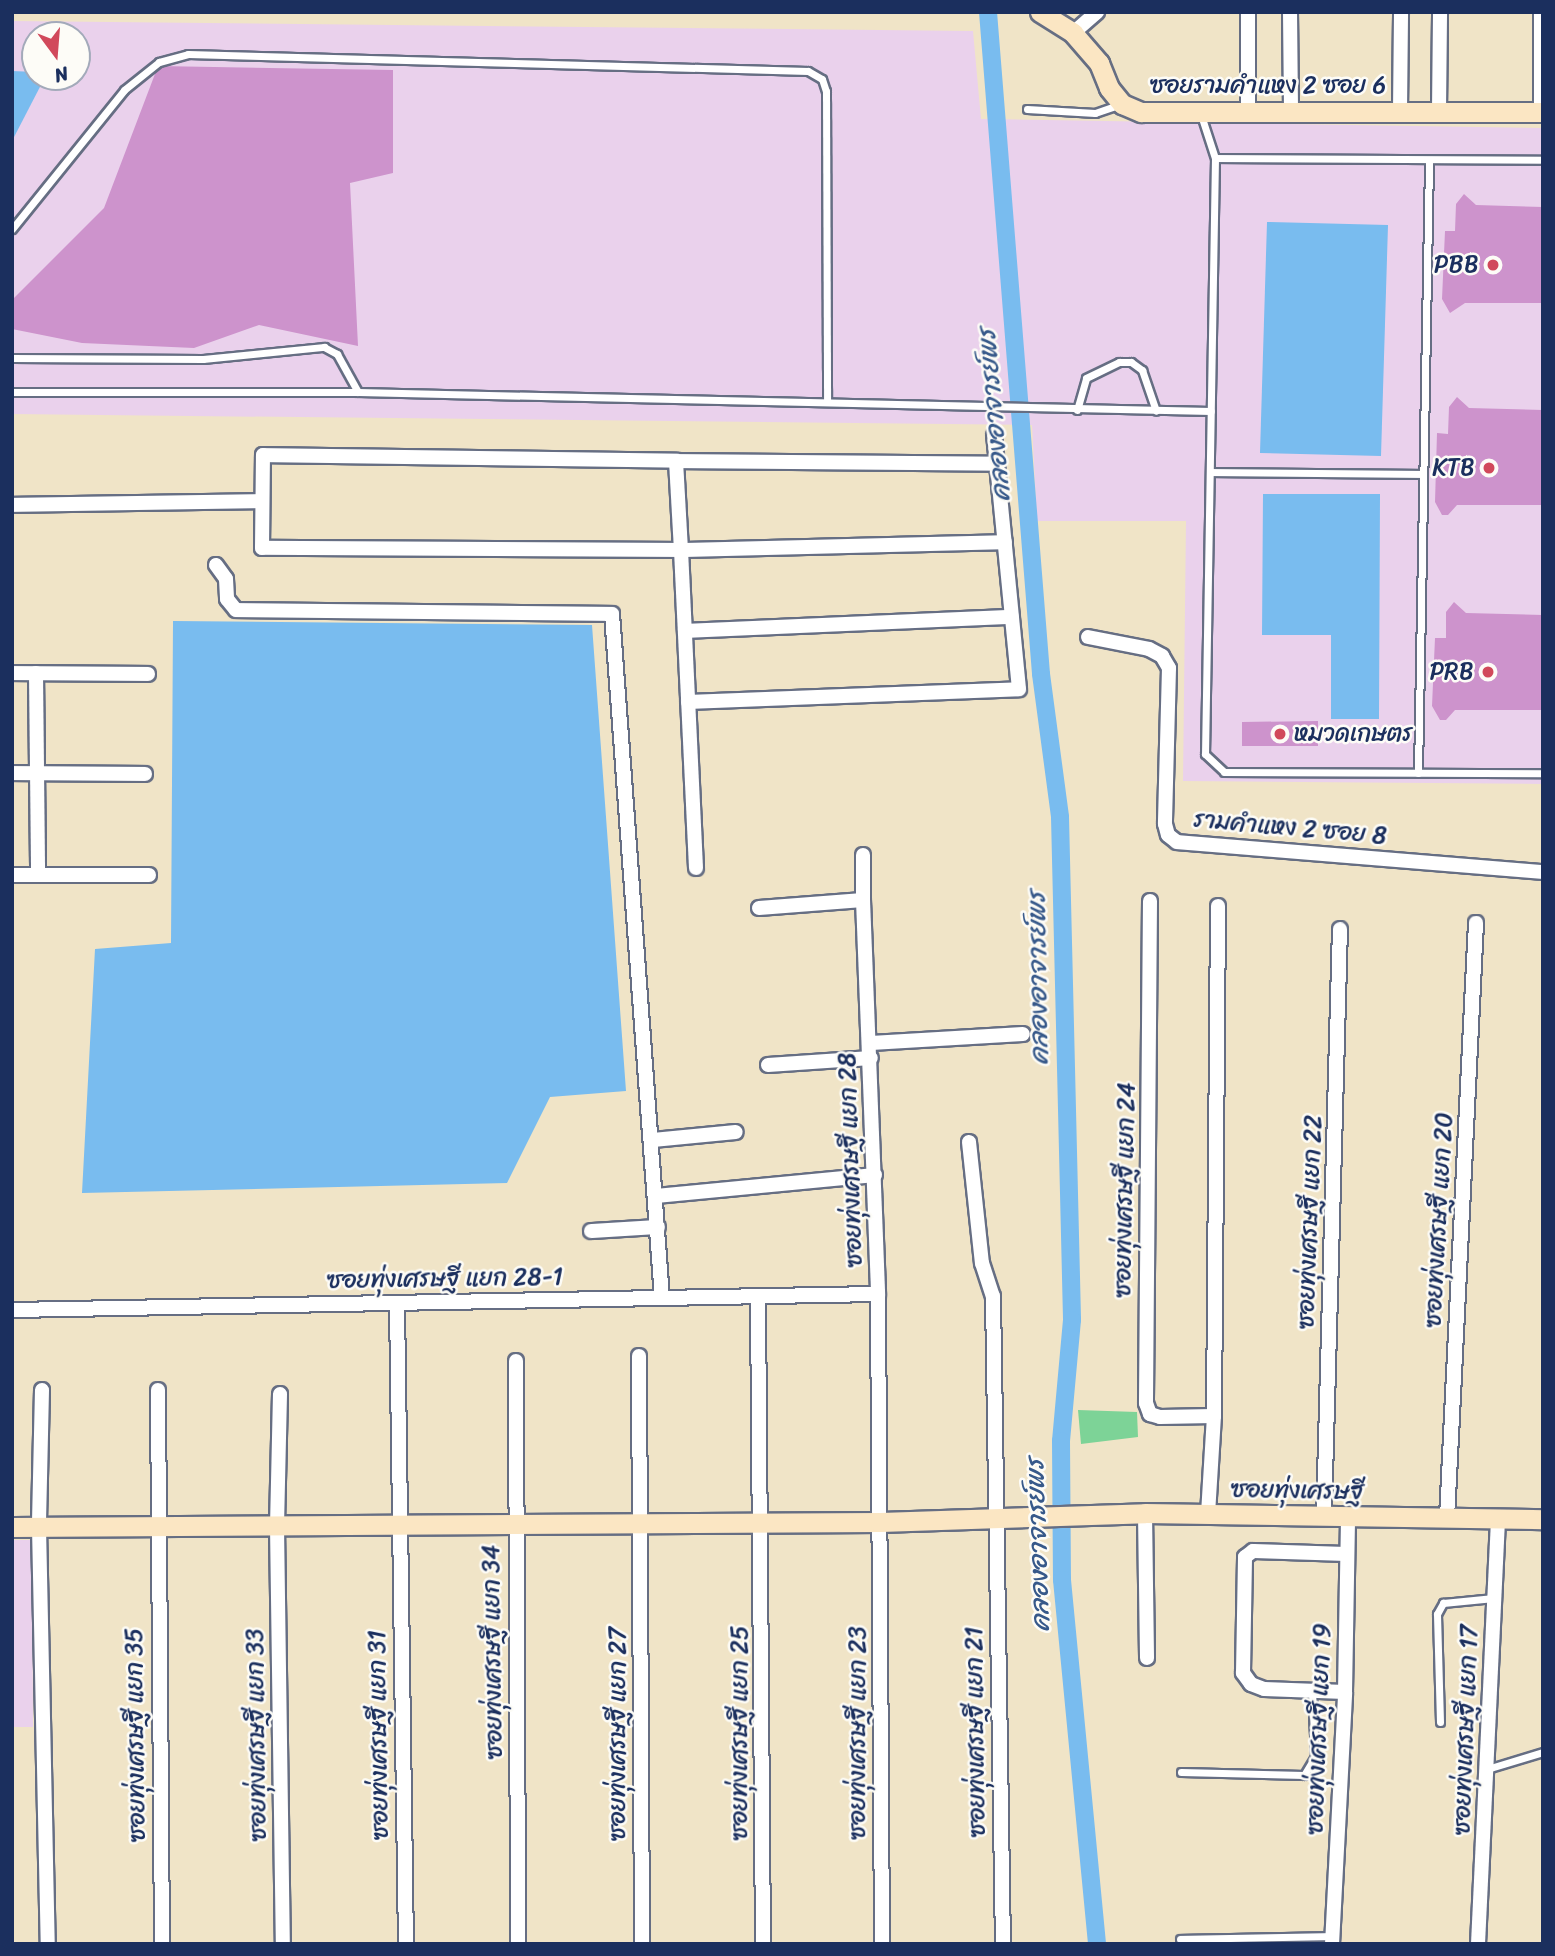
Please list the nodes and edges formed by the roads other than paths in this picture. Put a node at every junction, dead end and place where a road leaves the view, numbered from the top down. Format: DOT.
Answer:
graph roads {
  1 [pos="1040,12"];
  2 [pos="1097,12"];
  3 [pos="1248,12"];
  4 [pos="1290,12"];
  5 [pos="1401,12"];
  6 [pos="1440,12"];
  7 [pos="1541,12"];
  8 [pos="1073,33"];
  9 [pos="1122,104"];
  10 [pos="1199,109"];
  11 [pos="1027,110"];
  12 [pos="1248,110"];
  13 [pos="1291,110"];
  14 [pos="1400,111"];
  15 [pos="1439,111"];
  16 [pos="1542,112"];
  17 [pos="1216,158"];
  18 [pos="1429,160"];
  19 [pos="1543,160"];
  20 [pos="12,229"];
  21 [pos="12,358"];
  22 [pos="12,392"];
  23 [pos="358,392"];
  24 [pos="827,402"];
  25 [pos="1077,410"];
  26 [pos="1156,411"];
  27 [pos="1211,411"];
  28 [pos="994,435"];
  29 [pos="677,461"];
  30 [pos="997,464"];
  31 [pos="1210,472"];
  32 [pos="1423,474"];
  33 [pos="262,501"];
  34 [pos="12,505"];
  35 [pos="1005,542"];
  36 [pos="681,550"];
  37 [pos="216,565"];
  38 [pos="1012,617"];
  39 [pos="685,631"];
  40 [pos="1088,637"];
  41 [pos="12,673"];
  42 [pos="36,673"];
  43 [pos="148,674"];
  44 [pos="688,702"];
  45 [pos="12,773"];
  46 [pos="37,773"];
  47 [pos="1418,773"];
  48 [pos="1543,773"];
  49 [pos="145,774"];
  50 [pos="863,855"];
  51 [pos="696,868"];
  52 [pos="1543,873"];
  53 [pos="12,875"];
  54 [pos="38,875"];
  55 [pos="149,875"];
  56 [pos="863,900"];
  57 [pos="1150,901"];
  58 [pos="1218,906"];
  59 [pos="760,908"];
  60 [pos="1476,923"];
  61 [pos="1340,929"];
  62 [pos="1023,1034"];
  63 [pos="871,1050"];
  64 [pos="768,1065"];
  65 [pos="736,1132"];
  66 [pos="653,1140"];
  67 [pos="969,1142"];
  68 [pos="874,1175"];
  69 [pos="656,1196"];
  70 [pos="658,1227"];
  71 [pos="591,1231"];
  72 [pos="878,1294"];
  73 [pos="758,1297"];
  74 [pos="662,1298"];
  75 [pos="397,1303"];
  76 [pos="12,1310"];
  77 [pos="639,1356"];
  78 [pos="516,1361"];
  79 [pos="42,1390"];
  80 [pos="158,1390"];
  81 [pos="280,1394"];
  82 [pos="1214,1416"];
  83 [pos="1146,1513"];
  84 [pos="1208,1514"];
  85 [pos="1324,1516"];
  86 [pos="1348,1516"];
  87 [pos="1447,1518"];
  88 [pos="1498,1519"];
  89 [pos="1543,1519"];
  90 [pos="994,1520"];
  91 [pos="880,1522"];
  92 [pos="762,1523"];
  93 [pos="514,1524"];
  94 [pos="639,1524"];
  95 [pos="398,1525"];
  96 [pos="156,1526"];
  97 [pos="277,1526"];
  98 [pos="12,1527"];
  99 [pos="39,1527"];
  100 [pos="1347,1555"];
  101 [pos="1494,1598"];
  102 [pos="1147,1658"];
  103 [pos="1312,1690"];
  104 [pos="1345,1692"];
  105 [pos="1440,1722"];
  106 [pos="1543,1752"];
  107 [pos="1487,1769"];
  108 [pos="1181,1772"];
  109 [pos="1180,1939"];
  110 [pos="1332,1940"];
  111 [pos="48,1944"];
  112 [pos="162,1944"];
  113 [pos="283,1944"];
  114 [pos="406,1944"];
  115 [pos="518,1944"];
  116 [pos="642,1944"];
  117 [pos="763,1944"];
  118 [pos="882,1944"];
  119 [pos="1003,1944"];
  120 [pos="1478,1944"];
  1 -- 8 [label="main road, ซอยรามคำแหง 2 ซอย 6"];
  2 -- 8 [label="street"];
  3 -- 12 [label="street"];
  4 -- 13 [label="street"];
  5 -- 14 [label="street"];
  6 -- 15 [label="street"];
  7 -- 16 [label="street"];
  8 -- 9 [label="main road, ซอยรามคำแหง 2 ซอย 6"];
  9 -- 10 [label="main road, ซอยรามคำแหง 2 ซอย 6"];
  9 -- 11 [label="lane"];
  10 -- 12 [label="main road, ซอยรามคำแหง 2 ซอย 6"];
  10 -- 17 [label="lane"];
  12 -- 13 [label="main road, ซอยรามคำแหง 2 ซอย 6"];
  13 -- 14 [label="main road, ซอยรามคำแหง 2 ซอย 6"];
  14 -- 15 [label="main road, ซอยรามคำแหง 2 ซอย 6"];
  15 -- 16 [label="main road, ซอยรามคำแหง 2 ซอย 6"];
  17 -- 18 [label="lane"];
  17 -- 27 [label="lane"];
  18 -- 19 [label="lane"];
  18 -- 32 [label="lane"];
  20 -- 24 [label="lane"];
  21 -- 23 [label="lane"];
  22 -- 23 [label="lane"];
  23 -- 24 [label="lane"];
  24 -- 25 [label="lane"];
  25 -- 26 [label="lane"];
  25 -- 26 [label="lane"];
  26 -- 27 [label="lane"];
  27 -- 31 [label="lane"];
  28 -- 30 [label="street"];
  29 -- 30 [label="street"];
  29 -- 33 [label="street"];
  29 -- 36 [label="street"];
  30 -- 35 [label="street"];
  31 -- 32 [label="lane"];
  31 -- 47 [label="lane"];
  32 -- 47 [label="lane"];
  33 -- 34 [label="street"];
  33 -- 36 [label="street"];
  35 -- 36 [label="street"];
  35 -- 38 [label="street"];
  36 -- 39 [label="street"];
  37 -- 66 [label="street"];
  38 -- 39 [label="street"];
  38 -- 44 [label="street"];
  39 -- 44 [label="street"];
  40 -- 52 [label="street, รามคำแหง 2 ซอย 8"];
  41 -- 42 [label="street"];
  42 -- 43 [label="street"];
  42 -- 46 [label="street"];
  44 -- 51 [label="street"];
  45 -- 46 [label="street"];
  46 -- 49 [label="street"];
  46 -- 54 [label="street"];
  47 -- 48 [label="lane"];
  50 -- 56 [label="street, ซอยทุ่งเศรษฐี แยก 28"];
  53 -- 54 [label="street"];
  54 -- 55 [label="street"];
  56 -- 59 [label="street"];
  56 -- 63 [label="street, ซอยทุ่งเศรษฐี แยก 28"];
  57 -- 82 [label="street, ซอยทุ่งเศรษฐี แยก 24"];
  58 -- 82 [label="street"];
  60 -- 87 [label="street, ซอยทุ่งเศรษฐี แยก 20"];
  61 -- 85 [label="street, ซอยทุ่งเศรษฐี แยก 22"];
  62 -- 63 [label="street"];
  63 -- 64 [label="street"];
  63 -- 68 [label="street, ซอยทุ่งเศรษฐี แยก 28"];
  65 -- 66 [label="street"];
  66 -- 69 [label="street"];
  67 -- 90 [label="street, ซอยทุ่งเศรษฐี แยก 21"];
  68 -- 69 [label="street"];
  68 -- 72 [label="street, ซอยทุ่งเศรษฐี แยก 28"];
  69 -- 70 [label="street"];
  70 -- 71 [label="street"];
  70 -- 74 [label="street"];
  72 -- 73 [label="street, ซอยทุ่งเศรษฐี แยก 28-1"];
  72 -- 91 [label="street, ซอยทุ่งเศรษฐี แยก 28"];
  73 -- 74 [label="street, ซอยทุ่งเศรษฐี แยก 28-1"];
  73 -- 92 [label="street, ซอยทุ่งเศรษฐี แยก 25"];
  74 -- 75 [label="street, ซอยทุ่งเศรษฐี แยก 28-1"];
  75 -- 76 [label="street, ซอยทุ่งเศรษฐี แยก 28-1"];
  75 -- 95 [label="street, ซอยทุ่งเศรษฐี แยก 31"];
  77 -- 94 [label="street, ซอยทุ่งเศรษฐี แยก 27"];
  78 -- 93 [label="street, ซอยทุ่งเศรษฐี แยก 34"];
  79 -- 99 [label="street"];
  80 -- 96 [label="street, ซอยทุ่งเศรษฐี แยก 35"];
  81 -- 97 [label="street, ซอยทุ่งเศรษฐี แยก 33"];
  82 -- 84 [label="street"];
  83 -- 84 [label="main road, ซอยทุ่งเศรษฐี"];
  83 -- 90 [label="main road, ซอยทุ่งเศรษฐี"];
  83 -- 102 [label="street"];
  84 -- 85 [label="main road, ซอยทุ่งเศรษฐี"];
  85 -- 86 [label="main road, ซอยทุ่งเศรษฐี"];
  86 -- 87 [label="main road, ซอยทุ่งเศรษฐี"];
  86 -- 100 [label="street, ซอยทุ่งเศรษฐี แยก 19"];
  87 -- 88 [label="main road, ซอยทุ่งเศรษฐี"];
  88 -- 89 [label="main road, ซอยทุ่งเศรษฐี"];
  88 -- 101 [label="street, ซอยทุ่งเศรษฐี แยก 17"];
  90 -- 91 [label="main road, ซอยทุ่งเศรษฐี"];
  90 -- 119 [label="street, ซอยทุ่งเศรษฐี แยก 21"];
  91 -- 92 [label="main road, ซอยทุ่งเศรษฐี"];
  91 -- 118 [label="street, ซอยทุ่งเศรษฐี แยก 23"];
  92 -- 94 [label="main road, ซอยทุ่งเศรษฐี"];
  92 -- 117 [label="street, ซอยทุ่งเศรษฐี แยก 25"];
  93 -- 94 [label="main road, ซอยทุ่งเศรษฐี"];
  93 -- 95 [label="main road, ซอยทุ่งเศรษฐี"];
  93 -- 115 [label="street, ซอยทุ่งเศรษฐี แยก 34"];
  94 -- 116 [label="street, ซอยทุ่งเศรษฐี แยก 27"];
  95 -- 97 [label="main road, ซอยทุ่งเศรษฐี"];
  95 -- 114 [label="street, ซอยทุ่งเศรษฐี แยก 31"];
  96 -- 97 [label="main road, ซอยทุ่งเศรษฐี"];
  96 -- 99 [label="main road, ซอยทุ่งเศรษฐี"];
  96 -- 112 [label="street, ซอยทุ่งเศรษฐี แยก 35"];
  97 -- 113 [label="street, ซอยทุ่งเศรษฐี แยก 33"];
  98 -- 99 [label="main road, ซอยทุ่งเศรษฐี"];
  99 -- 111 [label="street"];
  100 -- 103 [label="street"];
  100 -- 104 [label="street, ซอยทุ่งเศรษฐี แยก 19"];
  101 -- 105 [label="lane"];
  101 -- 107 [label="street, ซอยทุ่งเศรษฐี แยก 17"];
  103 -- 104 [label="street"];
  103 -- 108 [label="lane"];
  104 -- 110 [label="street, ซอยทุ่งเศรษฐี แยก 19"];
  106 -- 107 [label="lane"];
  107 -- 120 [label="street, ซอยทุ่งเศรษฐี แยก 17"];
  109 -- 110 [label="lane"];
}
